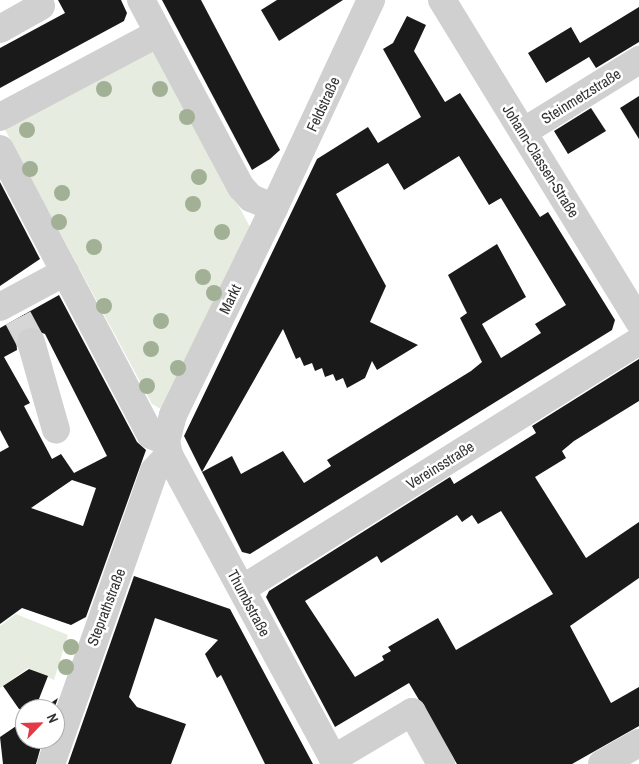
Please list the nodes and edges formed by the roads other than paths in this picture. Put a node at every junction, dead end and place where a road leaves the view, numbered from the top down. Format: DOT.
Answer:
graph roads {
  1 [pos="141,0"];
  2 [pos="371,0"];
  3 [pos="442,0"];
  4 [pos="41,6"];
  5 [pos="0,29"];
  6 [pos="157,34"];
  7 [pos="639,60"];
  8 [pos="0,117"];
  9 [pos="523,132"];
  10 [pos="0,149"];
  11 [pos="274,208"];
  12 [pos="65,272"];
  13 [pos="9,309"];
  14 [pos="639,322"];
  15 [pos="639,341"];
  16 [pos="31,342"];
  17 [pos="56,430"];
  18 [pos="168,448"];
  19 [pos="242,589"];
  20 [pos="639,743"];
  21 [pos="335,762"];
  22 [pos="51,764"];
  23 [pos="440,764"];
  24 [pos="602,764"];
  1 -- 6 [label="street"];
  2 -- 11 [label="street, Feldstraße"];
  3 -- 9 [label="street, Johann-Classen-Straße"];
  4 -- 5 [label="street"];
  6 -- 8 [label="street"];
  6 -- 11 [label="street"];
  7 -- 9 [label="street, Steinmetzstraße"];
  9 -- 14 [label="street, Johann-Classen-Straße"];
  10 -- 12 [label="street"];
  11 -- 18 [label="street, Markt"];
  12 -- 13 [label="street"];
  12 -- 18 [label="street"];
  15 -- 19 [label="street, Vereinsstraße"];
  16 -- 17 [label="street"];
  18 -- 19 [label="street, Thumbstraße"];
  18 -- 22 [label="street, Steprathstraße"];
  19 -- 21 [label="street, Thumbstraße"];
  20 -- 24 [label="street"];
  21 -- 23 [label="street"];
}
